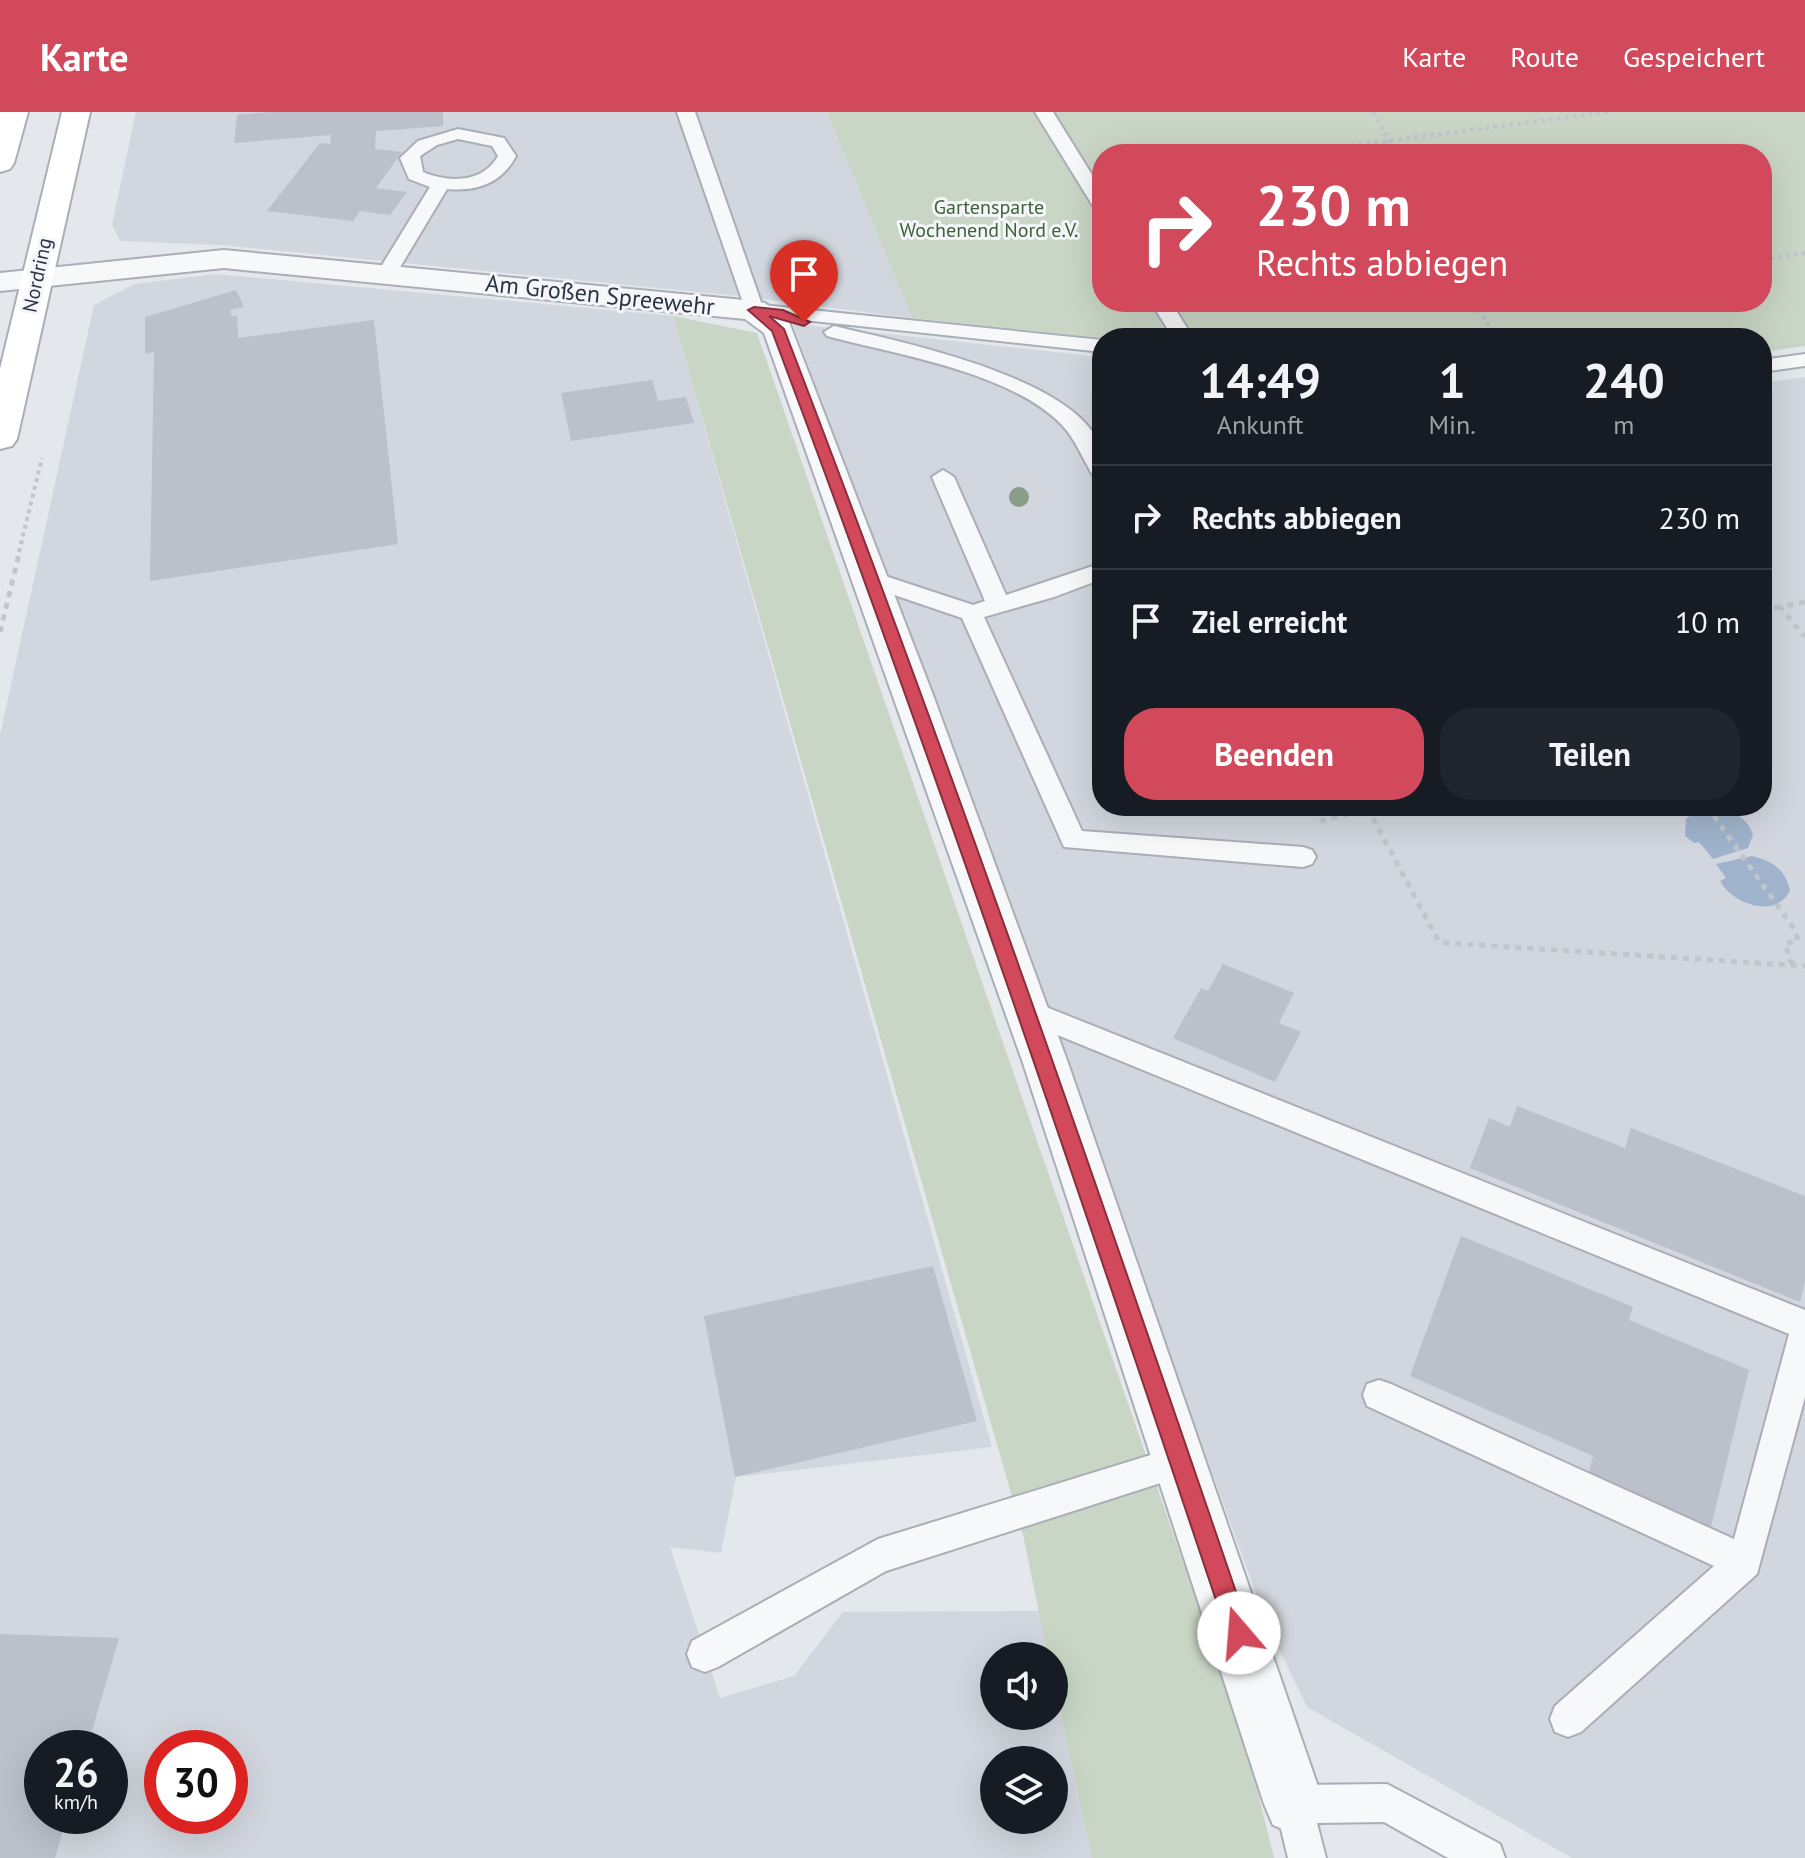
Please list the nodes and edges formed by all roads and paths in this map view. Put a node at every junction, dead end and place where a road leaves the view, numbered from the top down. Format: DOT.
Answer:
graph roads {
  1 [pos="14,112"];
  2 [pos="76,112"];
  3 [pos="686,112"];
  4 [pos="1044,112"];
  5 [pos="1373,112"];
  6 [pos="1608,112"];
  7 [pos="1389,141"];
  8 [pos="1365,144"];
  9 [pos="1391,144"];
  10 [pos="0,163"];
  11 [pos="441,184"];
  12 [pos="1092,190"];
  13 [pos="1805,253"];
  14 [pos="1772,258"];
  15 [pos="386,275"];
  16 [pos="18,281"];
  17 [pos="766,312"];
  18 [pos="1092,345"];
  19 [pos="1805,360"];
  20 [pos="1772,365"];
  21 [pos="0,439"];
  22 [pos="44,447"];
  23 [pos="1092,453"];
  24 [pos="943,477"];
  25 [pos="1092,575"];
  26 [pos="873,580"];
  27 [pos="1805,602"];
  28 [pos="998,604"];
  29 [pos="1780,607"];
  30 [pos="1772,608"];
  31 [pos="971,613"];
  32 [pos="0,632"];
  33 [pos="1805,637"];
  34 [pos="1340,816"];
  35 [pos="1372,816"];
  36 [pos="1714,816"];
  37 [pos="1316,822"];
  38 [pos="1303,857"];
  39 [pos="1805,965"];
  40 [pos="1026,1010"];
  41 [pos="1805,1325"];
  42 [pos="1805,1334"];
  43 [pos="1379,1395"];
  44 [pos="1183,1461"];
  45 [pos="1745,1562"];
  46 [pos="705,1654"];
  47 [pos="1568,1719"];
  48 [pos="1294,1804"];
  49 [pos="1307,1858"];
  50 [pos="1486,1858"];
  1 -- 10 [label="main road"];
  2 -- 16 [label="main road, Nordring"];
  3 -- 17 [label="lane"];
  4 -- 12 [label="lane"];
  5 -- 7 [label="path"];
  6 -- 7 [label="path"];
  7 -- 8 [label="path"];
  7 -- 9 [label="path"];
  11 -- 11 [label="lane"];
  11 -- 15 [label="lane"];
  13 -- 14 [label="path"];
  15 -- 16 [label="street, Am Großen Spreewehr"];
  15 -- 17 [label="street, Am Großen Spreewehr"];
  16 -- 21 [label="main road, Nordring"];
  17 -- 18 [label="lane"];
  17 -- 23 [label="lane"];
  17 -- 26 [label="street"];
  19 -- 20 [label="lane"];
  22 -- 32 [label="path"];
  24 -- 28 [label="lane"];
  25 -- 28 [label="lane"];
  26 -- 31 [label="lane"];
  26 -- 40 [label="street"];
  27 -- 29 [label="path"];
  28 -- 31 [label="lane"];
  29 -- 30 [label="path"];
  29 -- 33 [label="path"];
  31 -- 38 [label="lane"];
  34 -- 37 [label="path"];
  35 -- 39 [label="path"];
  36 -- 39 [label="path"];
  40 -- 41 [label="lane"];
  40 -- 44 [label="street"];
  42 -- 45 [label="lane"];
  43 -- 45 [label="lane"];
  44 -- 46 [label="lane"];
  44 -- 48 [label="street"];
  45 -- 47 [label="lane"];
  48 -- 49 [label="lane"];
  48 -- 50 [label="lane"];
}
